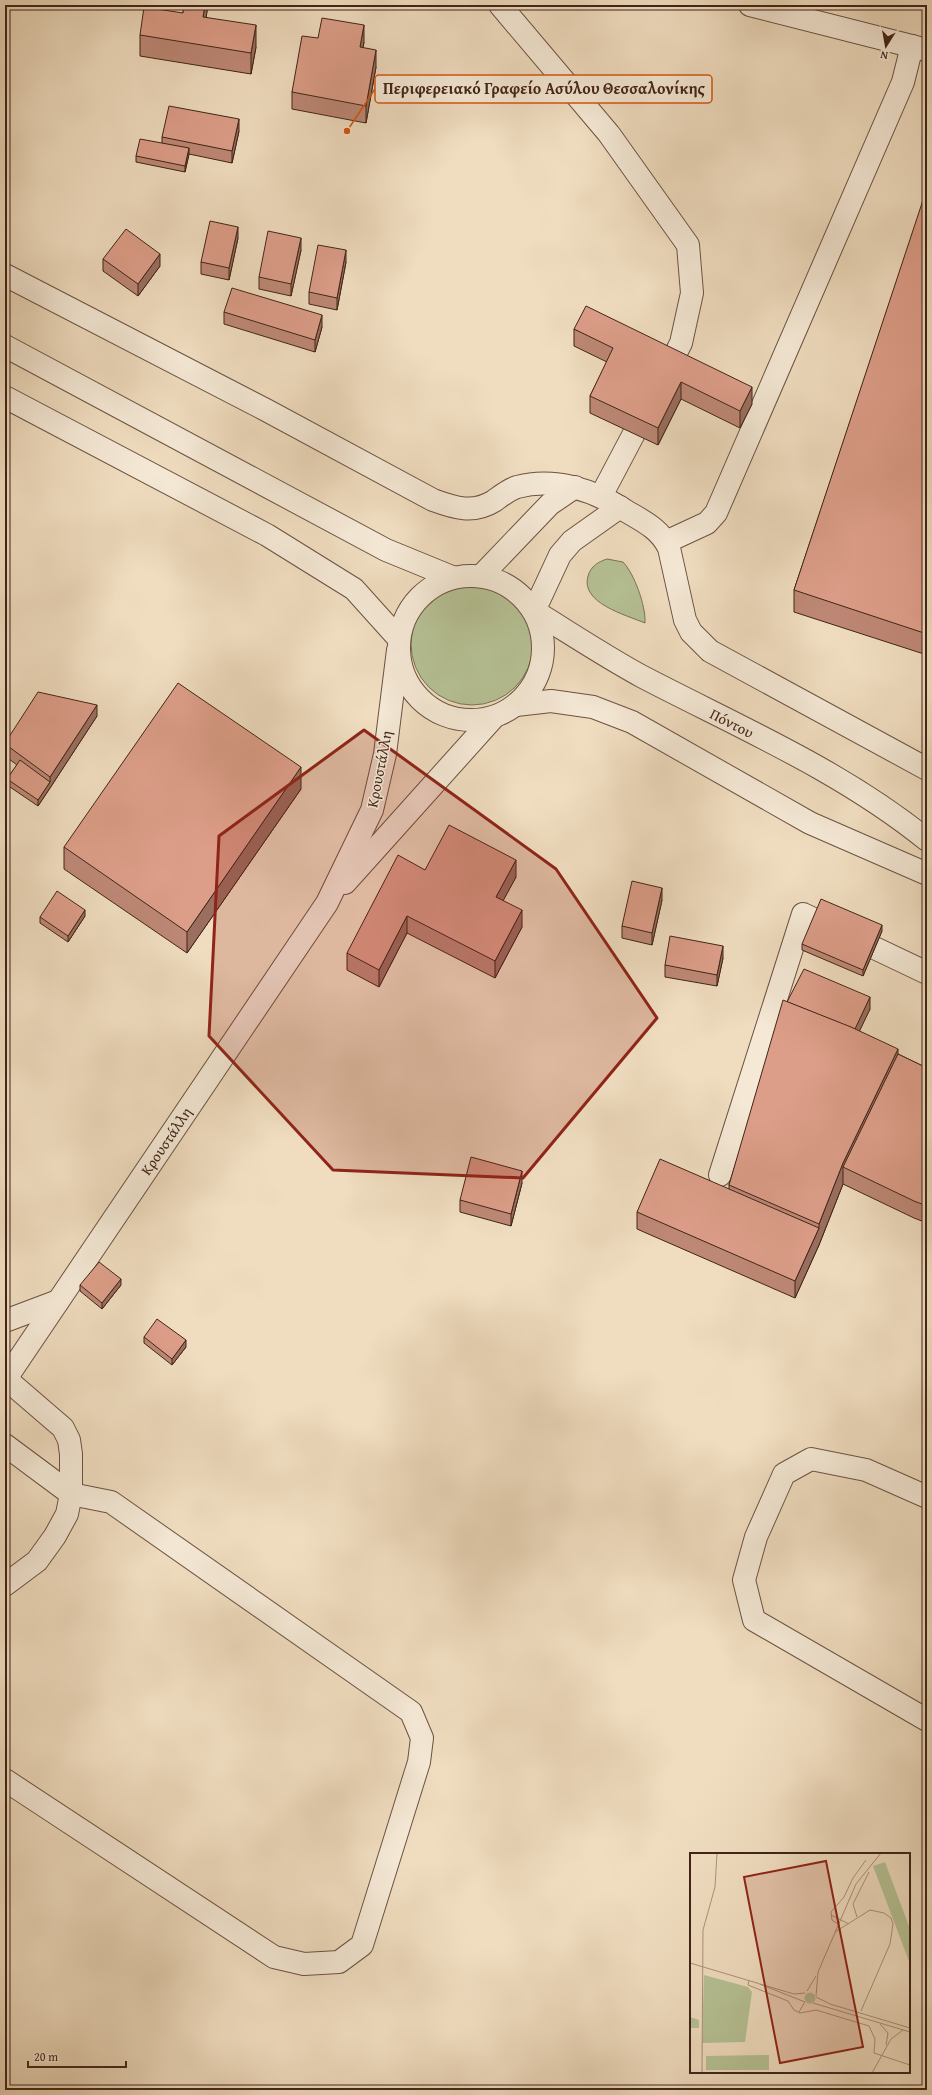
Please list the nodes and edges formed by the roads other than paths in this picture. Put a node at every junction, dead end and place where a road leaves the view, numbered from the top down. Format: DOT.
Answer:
graph roads {
  1 [pos="500,5"];
  2 [pos="750,5"];
  3 [pos="919,48"];
  4 [pos="5,275"];
  5 [pos="5,346"];
  6 [pos="5,397"];
  7 [pos="575,487"];
  8 [pos="601,496"];
  9 [pos="620,507"];
  10 [pos="666,542"];
  11 [pos="481,576"];
  12 [pos="452,577"];
  13 [pos="534,611"];
  14 [pos="398,644"];
  15 [pos="516,705"];
  16 [pos="494,717"];
  17 [pos="927,769"];
  18 [pos="927,840"];
  19 [pos="927,874"];
  20 [pos="327,903"];
  21 [pos="927,973"];
  22 [pos="720,1175"];
  23 [pos="58,1301"];
  24 [pos="5,1321"];
  25 [pos="5,1379"];
  26 [pos="5,1446"];
  27 [pos="72,1494"];
  28 [pos="927,1497"];
  29 [pos="5,1585"];
  30 [pos="927,1720"];
  31 [pos="5,1780"];
  1 -- 8 [label="street"];
  2 -- 3 [label="street"];
  3 -- 10 [label="street"];
  4 -- 7 [label="street"];
  5 -- 12 [label="street"];
  6 -- 14 [label="street"];
  7 -- 8 [label="street"];
  7 -- 11 [label="street"];
  8 -- 9 [label="street"];
  9 -- 10 [label="street"];
  9 -- 13 [label="street"];
  10 -- 17 [label="street"];
  11 -- 12 [label="street"];
  11 -- 13 [label="street"];
  12 -- 14 [label="street, Κρουστάλλη"];
  13 -- 15 [label="street"];
  13 -- 18 [label="street, Πόντου"];
  14 -- 16 [label="street"];
  14 -- 20 [label="street, Κρουστάλλη"];
  15 -- 16 [label="street"];
  15 -- 19 [label="street"];
  16 -- 20 [label="street, Κρουστάλλη"];
  20 -- 23 [label="street, Κρουστάλλη"];
  21 -- 22 [label="street"];
  23 -- 24 [label="street"];
  23 -- 25 [label="street, Κρουστάλλη"];
  25 -- 27 [label="street"];
  26 -- 27 [label="street"];
  27 -- 29 [label="street"];
  27 -- 31 [label="street"];
  28 -- 30 [label="street"];
}
